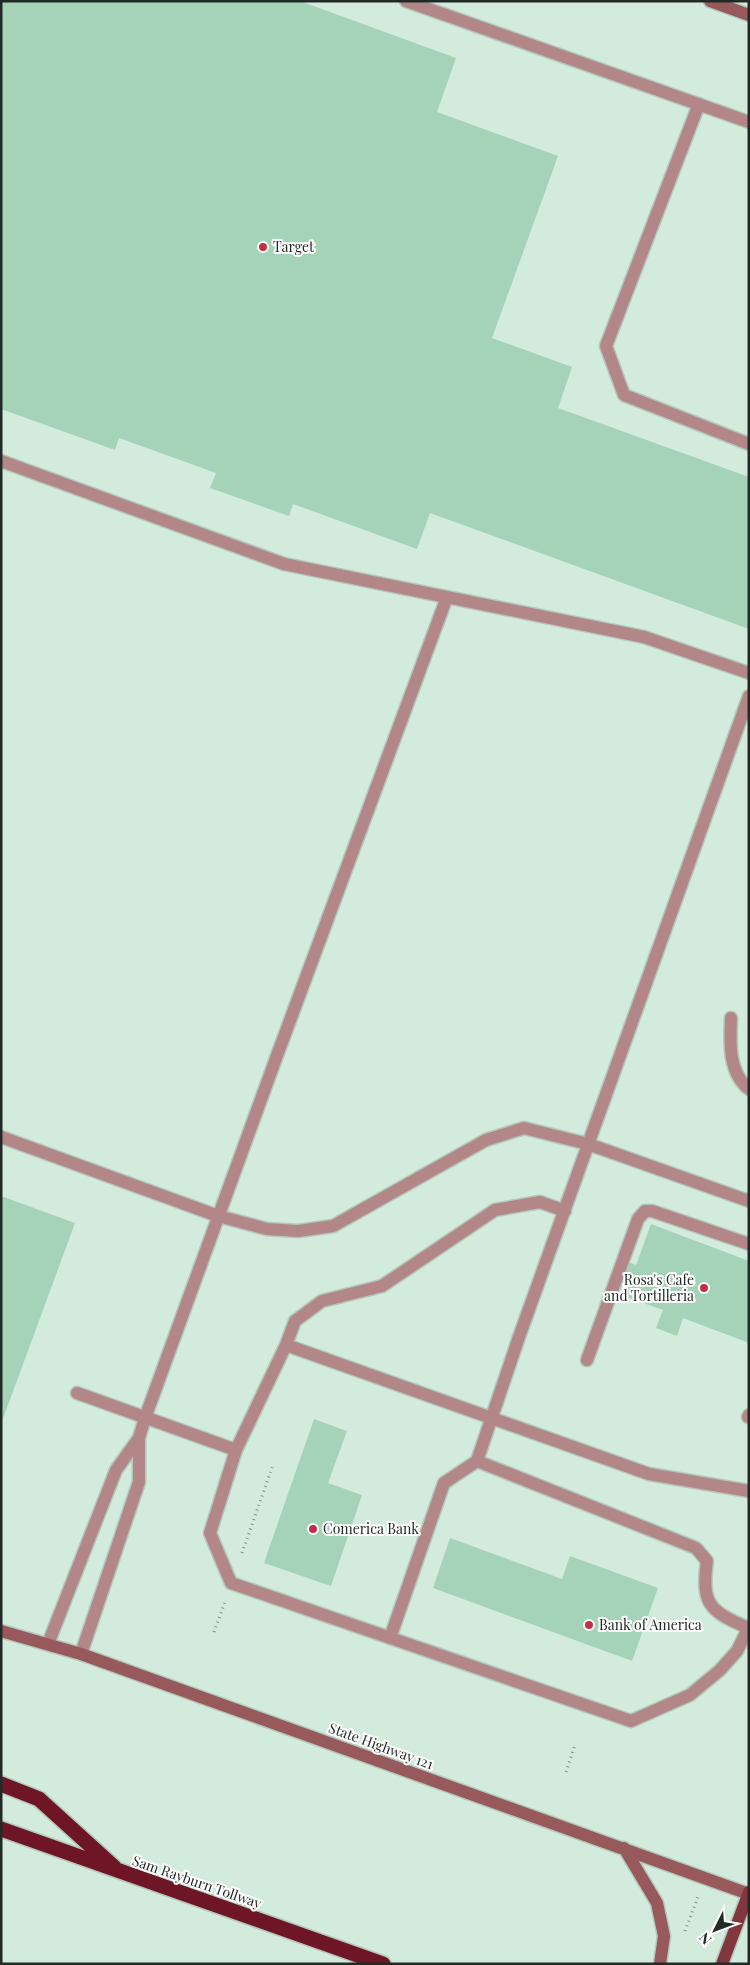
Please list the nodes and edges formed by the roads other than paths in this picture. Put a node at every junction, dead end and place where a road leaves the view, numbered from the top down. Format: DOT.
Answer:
graph roads {
  1 [pos="406,1"];
  2 [pos="710,1"];
  3 [pos="749,15"];
  4 [pos="699,104"];
  5 [pos="749,122"];
  6 [pos="749,444"];
  7 [pos="1,461"];
  8 [pos="447,597"];
  9 [pos="749,673"];
  10 [pos="749,696"];
  11 [pos="731,1018"];
  12 [pos="749,1089"];
  13 [pos="1,1137"];
  14 [pos="588,1144"];
  15 [pos="749,1201"];
  16 [pos="565,1211"];
  17 [pos="218,1216"];
  18 [pos="749,1244"];
  19 [pos="286,1345"];
  20 [pos="587,1360"];
  21 [pos="77,1393"];
  22 [pos="491,1417"];
  23 [pos="145,1418"];
  24 [pos="139,1438"];
  25 [pos="236,1450"];
  26 [pos="477,1461"];
  27 [pos="749,1491"];
  28 [pos="748,1628"];
  29 [pos="1,1631"];
  30 [pos="390,1638"];
  31 [pos="48,1644"];
  32 [pos="81,1654"];
  33 [pos="1,1784"];
  34 [pos="1,1830"];
  35 [pos="624,1848"];
  36 [pos="118,1872"];
  37 [pos="749,1893"];
  38 [pos="383,1964"];
  39 [pos="660,1964"];
  40 [pos="722,1964"];
  1 -- 4 [label="lane"];
  2 -- 3 [label="main road"];
  4 -- 5 [label="lane"];
  4 -- 6 [label="lane"];
  7 -- 8 [label="lane"];
  8 -- 9 [label="lane"];
  8 -- 17 [label="lane"];
  10 -- 14 [label="lane"];
  11 -- 12 [label="lane"];
  13 -- 17 [label="lane"];
  14 -- 15 [label="lane"];
  14 -- 16 [label="lane"];
  14 -- 17 [label="lane"];
  16 -- 19 [label="lane"];
  16 -- 22 [label="lane"];
  17 -- 23 [label="lane"];
  18 -- 20 [label="lane"];
  19 -- 22 [label="lane"];
  19 -- 25 [label="lane"];
  21 -- 23 [label="lane"];
  22 -- 26 [label="lane"];
  22 -- 27 [label="lane"];
  23 -- 24 [label="lane"];
  23 -- 25 [label="lane"];
  24 -- 31 [label="lane"];
  24 -- 32 [label="lane"];
  25 -- 30 [label="lane"];
  26 -- 28 [label="lane"];
  26 -- 30 [label="lane"];
  28 -- 30 [label="lane"];
  29 -- 31 [label="main road, State Highway 121"];
  31 -- 32 [label="main road, State Highway 121"];
  32 -- 35 [label="main road, State Highway 121"];
  33 -- 36 [label="highway"];
  34 -- 36 [label="highway, Sam Rayburn Tollway"];
  35 -- 37 [label="main road, State Highway 121"];
  35 -- 39 [label="main road"];
  36 -- 38 [label="highway, Sam Rayburn Tollway"];
  37 -- 40 [label="main road"];
}
